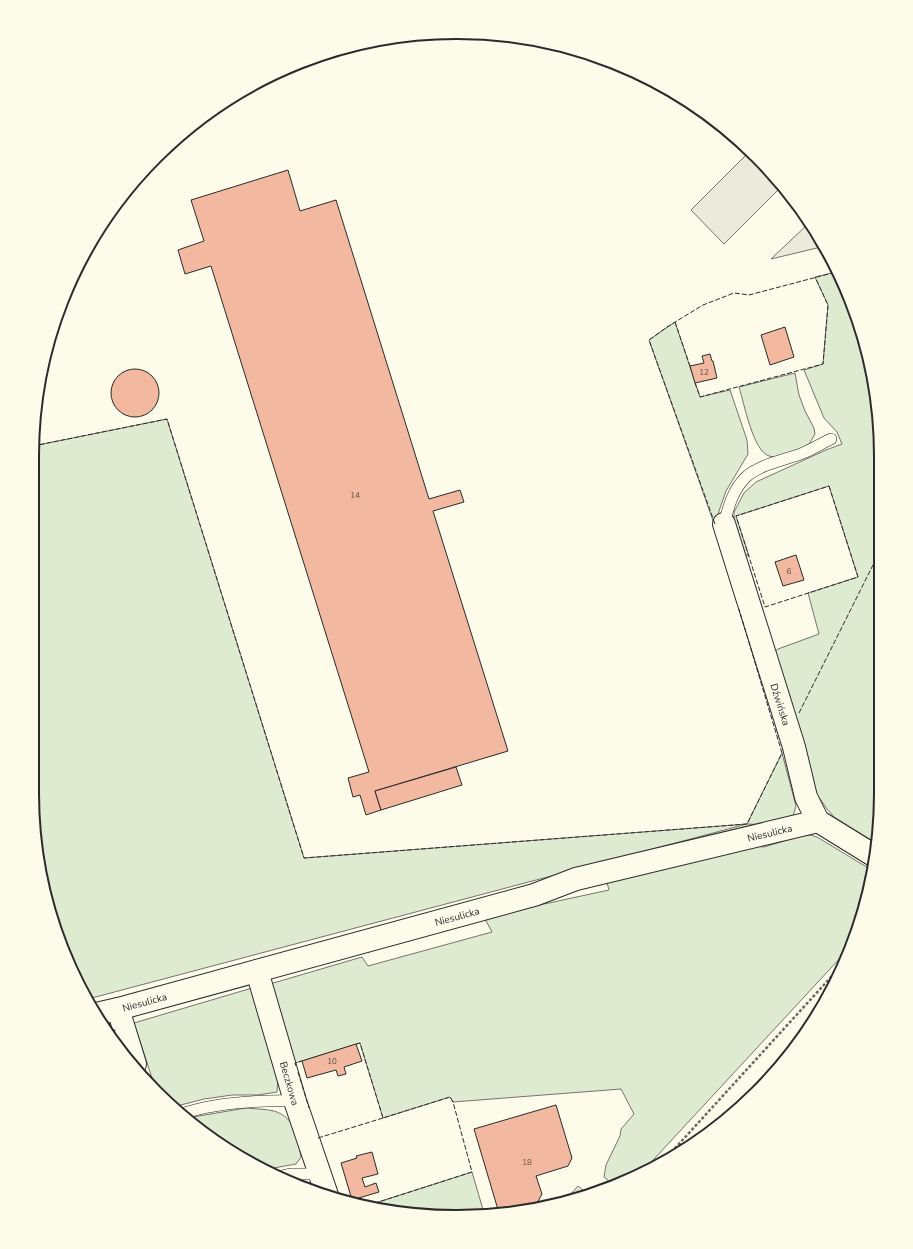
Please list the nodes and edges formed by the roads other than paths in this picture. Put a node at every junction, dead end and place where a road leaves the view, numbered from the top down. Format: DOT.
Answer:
graph roads {
  1 [pos="831,439"];
  2 [pos="724,524"];
  3 [pos="818,821"];
  4 [pos="869,853"];
  5 [pos="257,971"];
  6 [pos="118,1009"];
  7 [pos="102,1013"];
  8 [pos="132,1056"];
  9 [pos="295,1101"];
  10 [pos="188,1112"];
  11 [pos="288,1174"];
  12 [pos="320,1174"];
  13 [pos="325,1189"];
  1 -- 2 [label="lane"];
  2 -- 3 [label="street, Dźwińska"];
  3 -- 4 [label="street"];
  3 -- 5 [label="street, Niesulicka"];
  5 -- 6 [label="street, Niesulicka"];
  5 -- 9 [label="street, Beczkowa"];
  6 -- 7 [label="street, Niesulicka"];
  6 -- 8 [label="street"];
  9 -- 10 [label="lane"];
  9 -- 12 [label="street, Beczkowa"];
  11 -- 12 [label="lane"];
  12 -- 13 [label="street, Beczkowa"];
}
